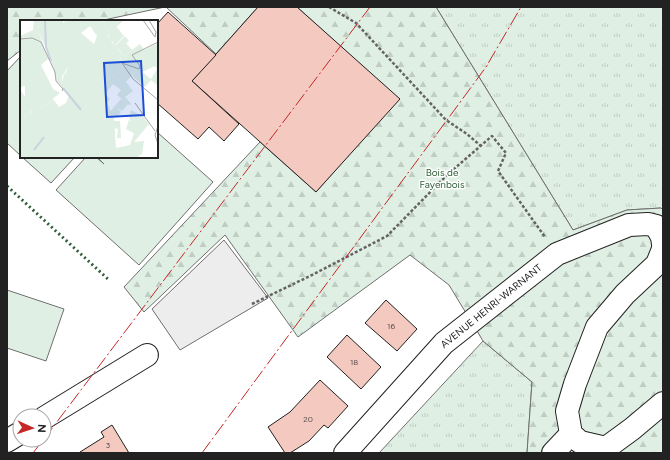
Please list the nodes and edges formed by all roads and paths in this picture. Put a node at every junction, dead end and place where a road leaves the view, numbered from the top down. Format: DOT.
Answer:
graph roads {
  1 [pos="329,7"];
  2 [pos="481,146"];
  3 [pos="663,244"];
  4 [pos="663,249"];
  5 [pos="557,254"];
  6 [pos="252,304"];
  7 [pos="147,355"];
  8 [pos="663,403"];
  9 [pos="52,413"];
  10 [pos="571,434"];
  11 [pos="345,453"];
  12 [pos="553,453"];
  1 -- 2 [label="path"];
  2 -- 5 [label="path"];
  2 -- 6 [label="path"];
  3 -- 5 [label="street, AVENUE HENRI-WARNANT"];
  4 -- 10 [label="street"];
  5 -- 11 [label="street, AVENUE HENRI-WARNANT"];
  7 -- 9 [label="street"];
  8 -- 10 [label="street"];
  10 -- 12 [label="street"];
}
